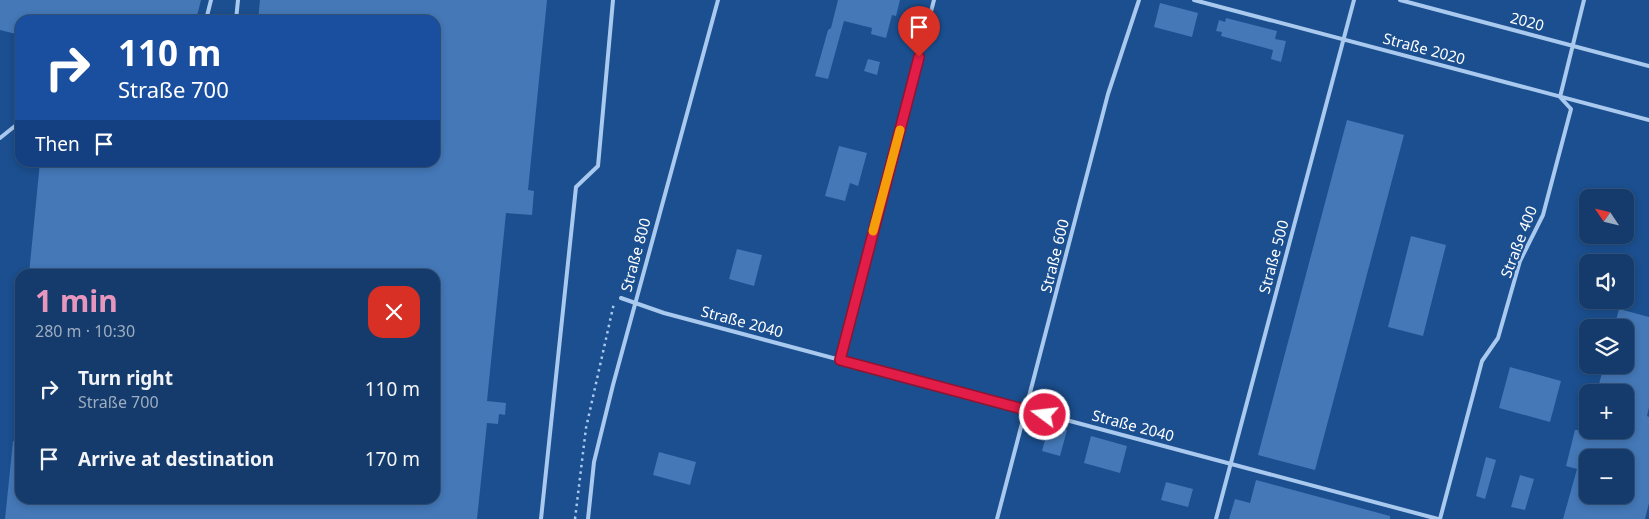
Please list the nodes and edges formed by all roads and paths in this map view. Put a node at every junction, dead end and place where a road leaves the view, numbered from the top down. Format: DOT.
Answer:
graph roads {
  1 [pos="211,0"];
  2 [pos="238,0"];
  3 [pos="613,0"];
  4 [pos="718,0"];
  5 [pos="934,0"];
  6 [pos="1139,0"];
  7 [pos="1194,0"];
  8 [pos="1354,0"];
  9 [pos="1400,0"];
  10 [pos="1584,0"];
  11 [pos="207,15"];
  12 [pos="236,15"];
  13 [pos="1343,40"];
  14 [pos="1572,46"];
  15 [pos="1649,66"];
  16 [pos="1560,97"];
  17 [pos="1649,120"];
  18 [pos="15,126"];
  19 [pos="0,138"];
  20 [pos="621,298"];
  21 [pos="635,302"];
  22 [pos="840,360"];
  23 [pos="1027,410"];
  24 [pos="1231,464"];
  25 [pos="541,519"];
  26 [pos="575,519"];
  27 [pos="588,519"];
  28 [pos="997,519"];
  29 [pos="1216,519"];
  30 [pos="1439,519"];
  1 -- 11 [label="lane"];
  2 -- 12 [label="lane"];
  3 -- 25 [label="lane"];
  4 -- 21 [label="lane, Straße 800"];
  5 -- 22 [label="lane"];
  6 -- 23 [label="lane, Straße 600"];
  7 -- 13 [label="lane, Straße 2020"];
  8 -- 13 [label="lane, Straße 500"];
  9 -- 14 [label="lane, 2020"];
  10 -- 14 [label="lane"];
  13 -- 16 [label="lane, Straße 2020"];
  13 -- 24 [label="lane, Straße 500"];
  14 -- 15 [label="lane, 2020"];
  14 -- 16 [label="lane"];
  16 -- 17 [label="lane, Straße 2020"];
  16 -- 30 [label="lane, Straße 400"];
  18 -- 19 [label="lane"];
  20 -- 21 [label="lane, Straße 2040"];
  20 -- 26 [label="path"];
  21 -- 22 [label="lane, Straße 2040"];
  21 -- 27 [label="lane, Straße 800"];
  22 -- 23 [label="lane, Straße 2040"];
  23 -- 24 [label="lane, Straße 2040"];
  23 -- 28 [label="lane, Straße 600"];
  24 -- 29 [label="lane, Straße 500"];
  24 -- 30 [label="lane, Straße 2040"];
}
